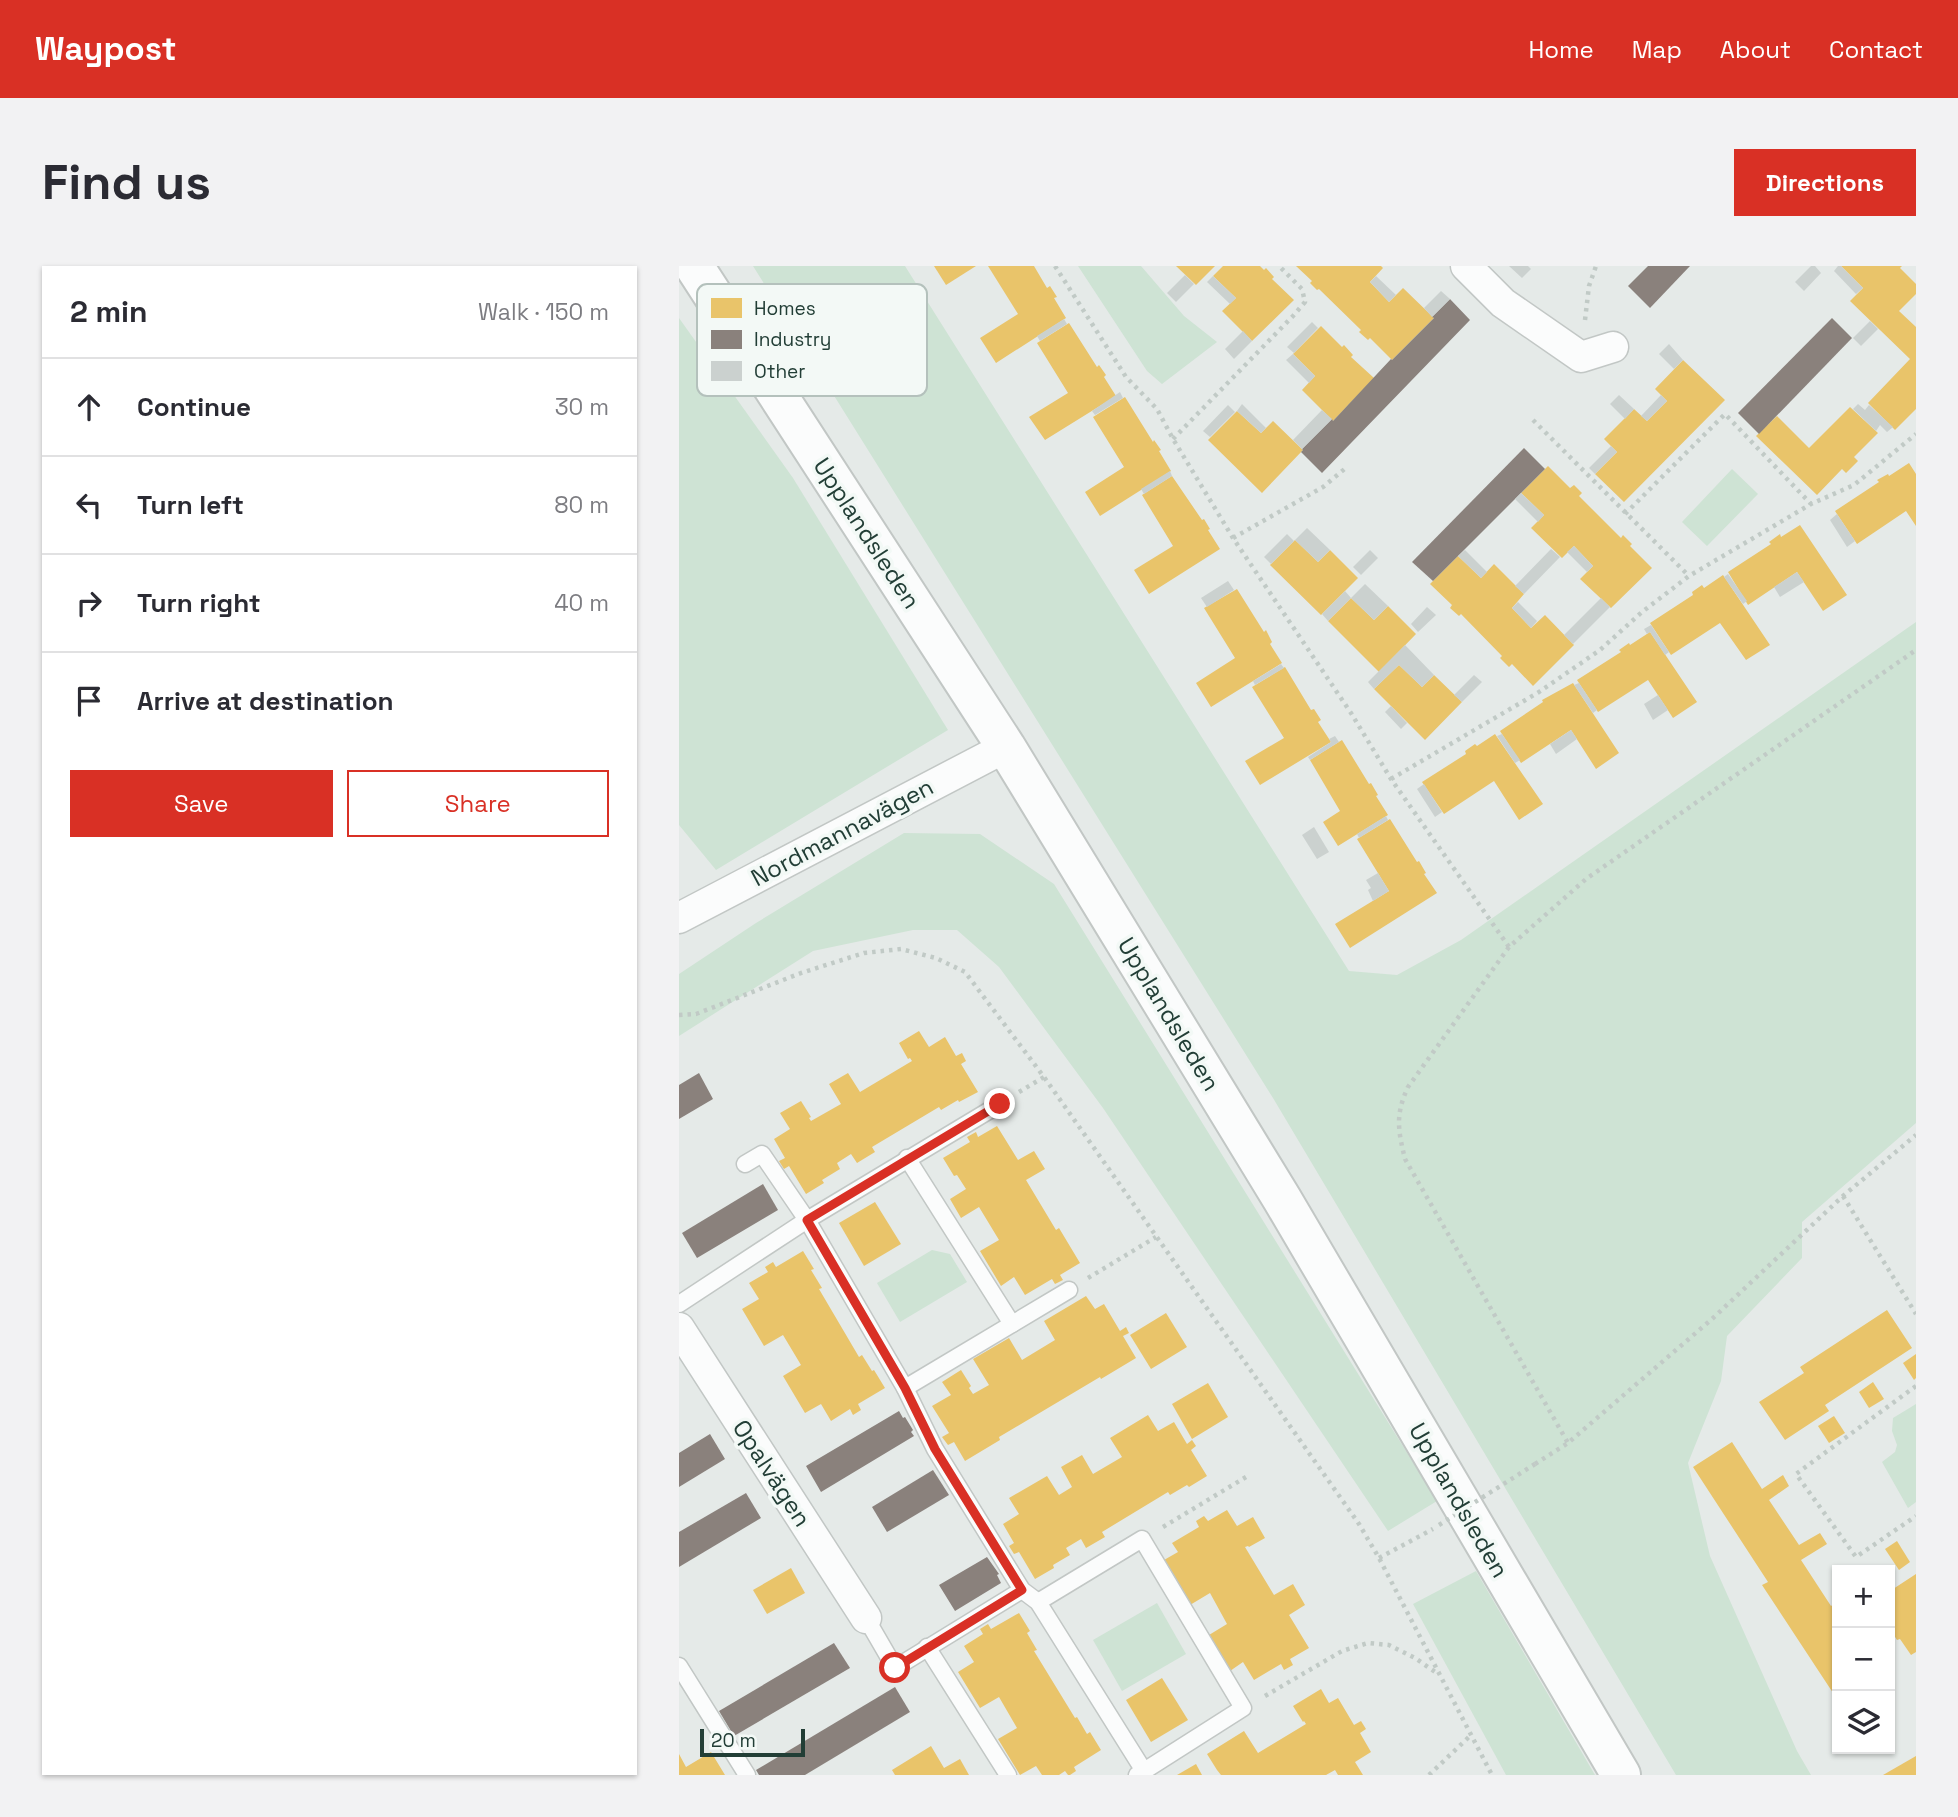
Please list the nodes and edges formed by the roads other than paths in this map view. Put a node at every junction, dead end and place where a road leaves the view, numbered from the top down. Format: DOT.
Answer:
graph roads {
  1 [pos="694,266"];
  2 [pos="1466,266"];
  3 [pos="706,284"];
  4 [pos="1613,347"];
  5 [pos="778,396"];
  6 [pos="1006,747"];
  7 [pos="680,915"];
  8 [pos="1000,1104"];
  9 [pos="907,1158"];
  10 [pos="745,1164"];
  11 [pos="807,1220"];
  12 [pos="1069,1290"];
  13 [pos="679,1304"];
  14 [pos="1012,1324"];
  15 [pos="679,1328"];
  16 [pos="905,1388"];
  17 [pos="1022,1590"];
  18 [pos="1038,1602"];
  19 [pos="866,1618"];
  20 [pos="927,1647"];
  21 [pos="679,1666"];
  22 [pos="1141,1773"];
  23 [pos="747,1775"];
  24 [pos="1008,1775"];
  25 [pos="1621,1775"];
  1 -- 3 [label="street, Upplandsleden"];
  2 -- 4 [label="street"];
  5 -- 6 [label="street, Upplandsleden"];
  6 -- 7 [label="street, Nordmannavägen"];
  6 -- 25 [label="street, Upplandsleden"];
  8 -- 9 [label="lane"];
  9 -- 11 [label="lane"];
  9 -- 14 [label="lane"];
  10 -- 11 [label="lane"];
  11 -- 13 [label="lane"];
  11 -- 16 [label="lane"];
  12 -- 14 [label="lane"];
  14 -- 16 [label="lane"];
  15 -- 19 [label="street, Opalvägen"];
  16 -- 17 [label="lane"];
  17 -- 18 [label="lane"];
  17 -- 20 [label="lane"];
  18 -- 22 [label="lane"];
  18 -- 22 [label="lane"];
  19 -- 20 [label="lane"];
  20 -- 24 [label="lane"];
  21 -- 23 [label="lane"];
}
